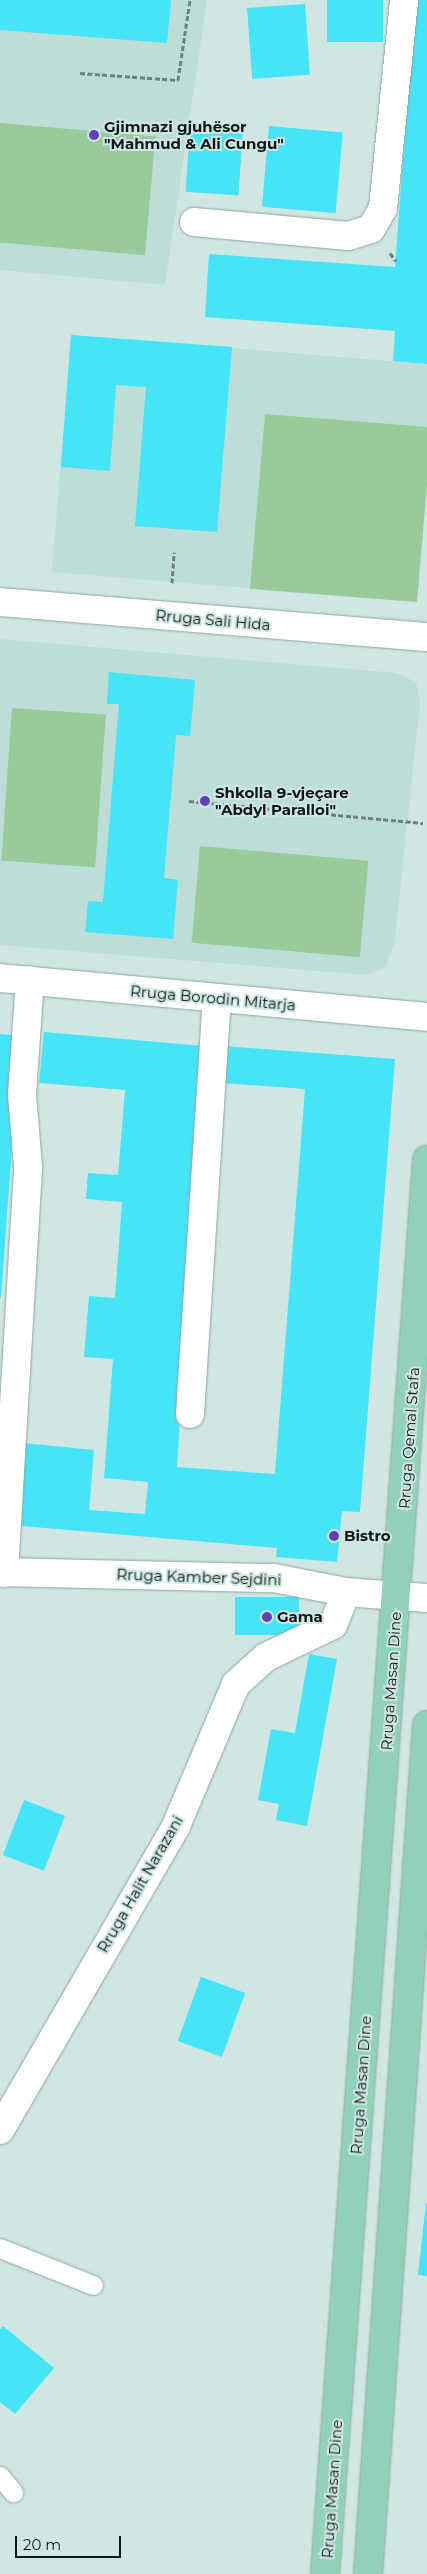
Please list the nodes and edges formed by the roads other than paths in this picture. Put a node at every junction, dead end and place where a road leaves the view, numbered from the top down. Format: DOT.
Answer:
graph roads {
  1 [pos="404,0"];
  2 [pos="194,222"];
  3 [pos="0,602"];
  4 [pos="427,637"];
  5 [pos="0,978"];
  6 [pos="30,980"];
  7 [pos="218,999"];
  8 [pos="427,1017"];
  9 [pos="427,1160"];
  10 [pos="190,1414"];
  11 [pos="2,1573"];
  12 [pos="346,1592"];
  13 [pos="398,1596"];
  14 [pos="427,1598"];
  15 [pos="427,1726"];
  16 [pos="0,2130"];
  17 [pos="0,2248"];
  18 [pos="93,2285"];
  19 [pos="0,2476"];
  20 [pos="13,2492"];
  21 [pos="325,2574"];
  22 [pos="368,2574"];
  1 -- 2 [label="street"];
  3 -- 4 [label="street, Rruga Sali Hida"];
  5 -- 6 [label="street, Rruga Borodin Mitarja"];
  6 -- 7 [label="street, Rruga Borodin Mitarja"];
  6 -- 11 [label="street"];
  7 -- 8 [label="street, Rruga Borodin Mitarja"];
  7 -- 10 [label="street"];
  9 -- 13 [label="main road, Rruga Qemal Stafa"];
  11 -- 12 [label="street, Rruga Kamber Sejdini"];
  12 -- 13 [label="street, Rruga Kamber Sejdini"];
  12 -- 16 [label="street, Rruga Halit Narazani"];
  13 -- 14 [label="street, Rruga Kamber Sejdini"];
  13 -- 21 [label="main road, Rruga Masan Dine"];
  15 -- 22 [label="main road"];
  17 -- 18 [label="lane"];
  19 -- 20 [label="lane"];
}
